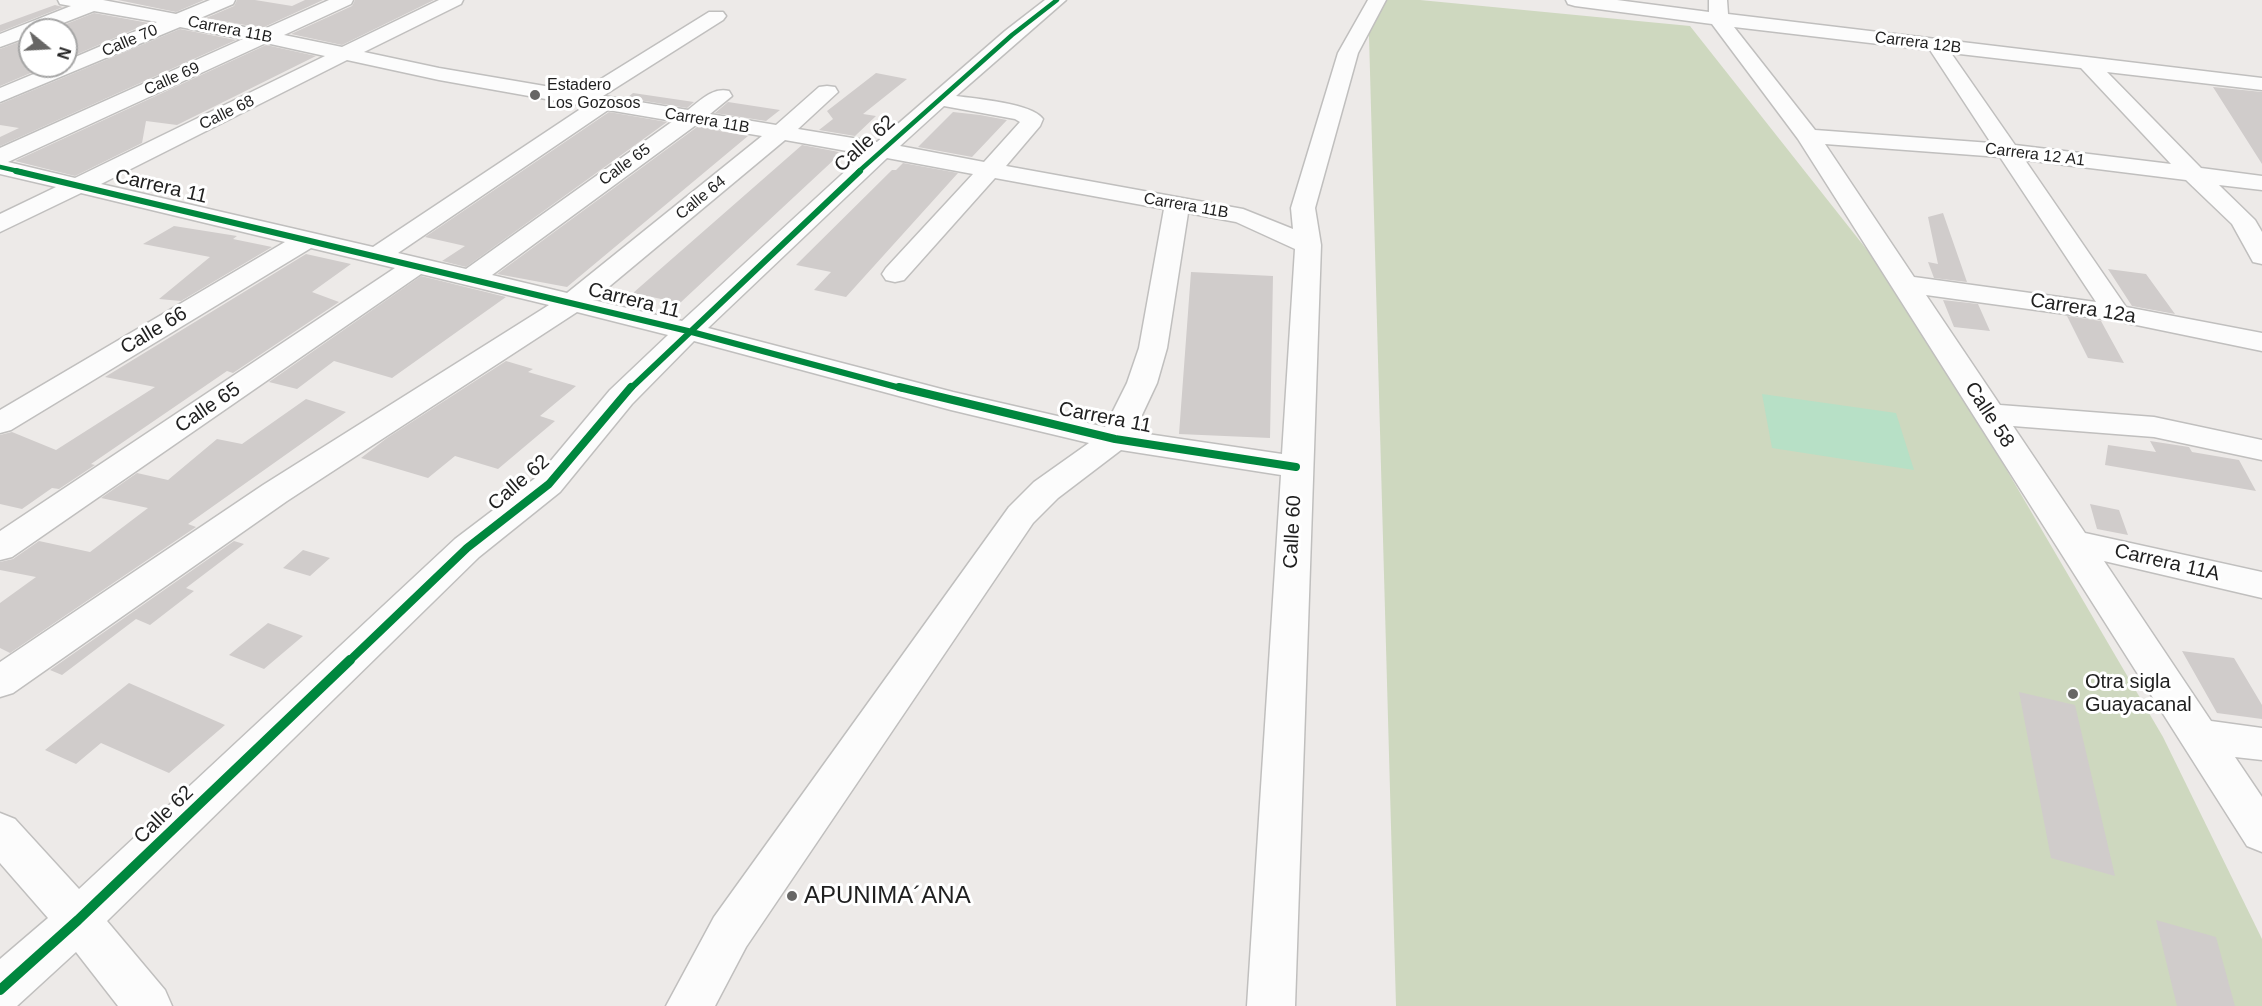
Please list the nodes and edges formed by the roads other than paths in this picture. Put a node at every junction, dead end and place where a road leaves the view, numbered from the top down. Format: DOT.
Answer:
graph roads {
  1 [pos="67,0"];
  2 [pos="226,0"];
  3 [pos="344,0"];
  4 [pos="454,0"];
  5 [pos="1058,0"];
  6 [pos="1377,0"];
  7 [pos="1575,0"];
  8 [pos="98,2"];
  9 [pos="1718,10"];
  10 [pos="716,16"];
  11 [pos="180,20"];
  12 [pos="266,37"];
  13 [pos="0,41"];
  14 [pos="1936,45"];
  15 [pos="347,55"];
  16 [pos="2087,63"];
  17 [pos="2262,84"];
  18 [pos="827,92"];
  19 [pos="0,96"];
  20 [pos="721,96"];
  21 [pos="940,99"];
  22 [pos="592,102"];
  23 [pos="691,118"];
  24 [pos="780,133"];
  25 [pos="1808,136"];
  26 [pos="882,150"];
  27 [pos="2009,151"];
  28 [pos="139,156"];
  29 [pos="0,157"];
  30 [pos="0,167"];
  31 [pos="990,169"];
  32 [pos="2194,175"];
  33 [pos="2262,183"];
  34 [pos="78,186"];
  35 [pos="149,201"];
  36 [pos="1177,204"];
  37 [pos="1303,208"];
  38 [pos="1243,216"];
  39 [pos="0,224"];
  40 [pos="309,238"];
  41 [pos="1308,245"];
  42 [pos="377,256"];
  43 [pos="2262,256"];
  44 [pos="416,266"];
  45 [pos="895,274"];
  46 [pos="471,278"];
  47 [pos="1903,284"];
  48 [pos="572,303"];
  49 [pos="2117,313"];
  50 [pos="688,331"];
  51 [pos="2262,342"];
  52 [pos="1988,414"];
  53 [pos="0,423"];
  54 [pos="1114,439"];
  55 [pos="2262,450"];
  56 [pos="1296,467"];
  57 [pos="2072,542"];
  58 [pos="0,549"];
  59 [pos="2262,585"];
  60 [pos="0,682"];
  61 [pos="2198,736"];
  62 [pos="2262,744"];
  63 [pos="0,832"];
  64 [pos="2262,833"];
  65 [pos="78,920"];
  66 [pos="6,992"];
  67 [pos="148,1006"];
  68 [pos="690,1006"];
  69 [pos="1271,1006"];
  1 -- 8 [label="street, Carrera 11B"];
  2 -- 11 [label="street, Calle 70"];
  3 -- 12 [label="street, Calle 69"];
  4 -- 15 [label="street, Calle 68"];
  5 -- 21 [label="street, Calle 62"];
  6 -- 37 [label="street, Calle 60"];
  7 -- 9 [label="street, Carrera 12B"];
  8 -- 11 [label="street, Carrera 11B"];
  8 -- 13 [label="street"];
  9 -- 14 [label="street, Carrera 12B"];
  9 -- 25 [label="street, Calle 58"];
  10 -- 22 [label="street"];
  11 -- 12 [label="street, Carrera 11B"];
  11 -- 19 [label="street, Calle 70"];
  12 -- 15 [label="street, Carrera 11B"];
  12 -- 29 [label="street, Calle 69"];
  14 -- 16 [label="street, Carrera 12B"];
  14 -- 27 [label="street"];
  15 -- 22 [label="street, Carrera 11B"];
  15 -- 28 [label="street, Calle 68"];
  16 -- 17 [label="street, Carrera 12B"];
  16 -- 32 [label="street"];
  18 -- 24 [label="street, Calle 64"];
  20 -- 23 [label="street, Calle 65"];
  21 -- 26 [label="street, Calle 62"];
  21 -- 31 [label="street"];
  22 -- 23 [label="street, Carrera 11B"];
  22 -- 42 [label="street"];
  23 -- 24 [label="street, Carrera 11B"];
  23 -- 46 [label="street, Calle 65"];
  24 -- 26 [label="street, Carrera 11B"];
  24 -- 48 [label="street, Calle 64"];
  25 -- 27 [label="street, Carrera 12 A1"];
  25 -- 47 [label="street, Calle 58"];
  26 -- 31 [label="street, Carrera 11B"];
  26 -- 50 [label="street, Calle 62"];
  27 -- 32 [label="street, Carrera 12 A1"];
  27 -- 49 [label="street"];
  28 -- 34 [label="street, Calle 68"];
  28 -- 35 [label="street, Carrera 11"];
  30 -- 34 [label="street, Carrera 11"];
  31 -- 36 [label="street, Carrera 11B"];
  31 -- 45 [label="street"];
  32 -- 33 [label="street, Carrera 12 A1"];
  32 -- 43 [label="street"];
  34 -- 35 [label="street, Carrera 11"];
  34 -- 39 [label="street, Calle 68"];
  35 -- 40 [label="street, Carrera 11"];
  36 -- 38 [label="street, Carrera 11B"];
  36 -- 54 [label="street"];
  37 -- 38 [label="street, Carrera 11B"];
  37 -- 41 [label="street, Calle 60"];
  38 -- 41 [label="street, Carrera 11B"];
  40 -- 42 [label="street, Carrera 11"];
  40 -- 53 [label="street, Calle 66"];
  41 -- 56 [label="street, Calle 60"];
  42 -- 44 [label="street, Carrera 11"];
  44 -- 46 [label="street, Carrera 11"];
  44 -- 58 [label="street, Calle 65"];
  46 -- 48 [label="street, Carrera 11"];
  47 -- 49 [label="street, Carrera 12a"];
  47 -- 52 [label="street, Calle 58"];
  48 -- 50 [label="street, Carrera 11"];
  48 -- 60 [label="street, Calle 64"];
  49 -- 51 [label="street, Carrera 12a"];
  50 -- 54 [label="street, Carrera 11"];
  50 -- 65 [label="street, Calle 62"];
  52 -- 55 [label="street"];
  52 -- 57 [label="street, Calle 58"];
  54 -- 56 [label="street, Carrera 11"];
  54 -- 68 [label="street"];
  56 -- 69 [label="street, Calle 60"];
  57 -- 59 [label="street, Carrera 11A"];
  57 -- 61 [label="street, Calle 58"];
  61 -- 62 [label="street"];
  61 -- 64 [label="street, Calle 58"];
  63 -- 65 [label="street"];
  65 -- 66 [label="street, Calle 62"];
  65 -- 67 [label="street"];
}
